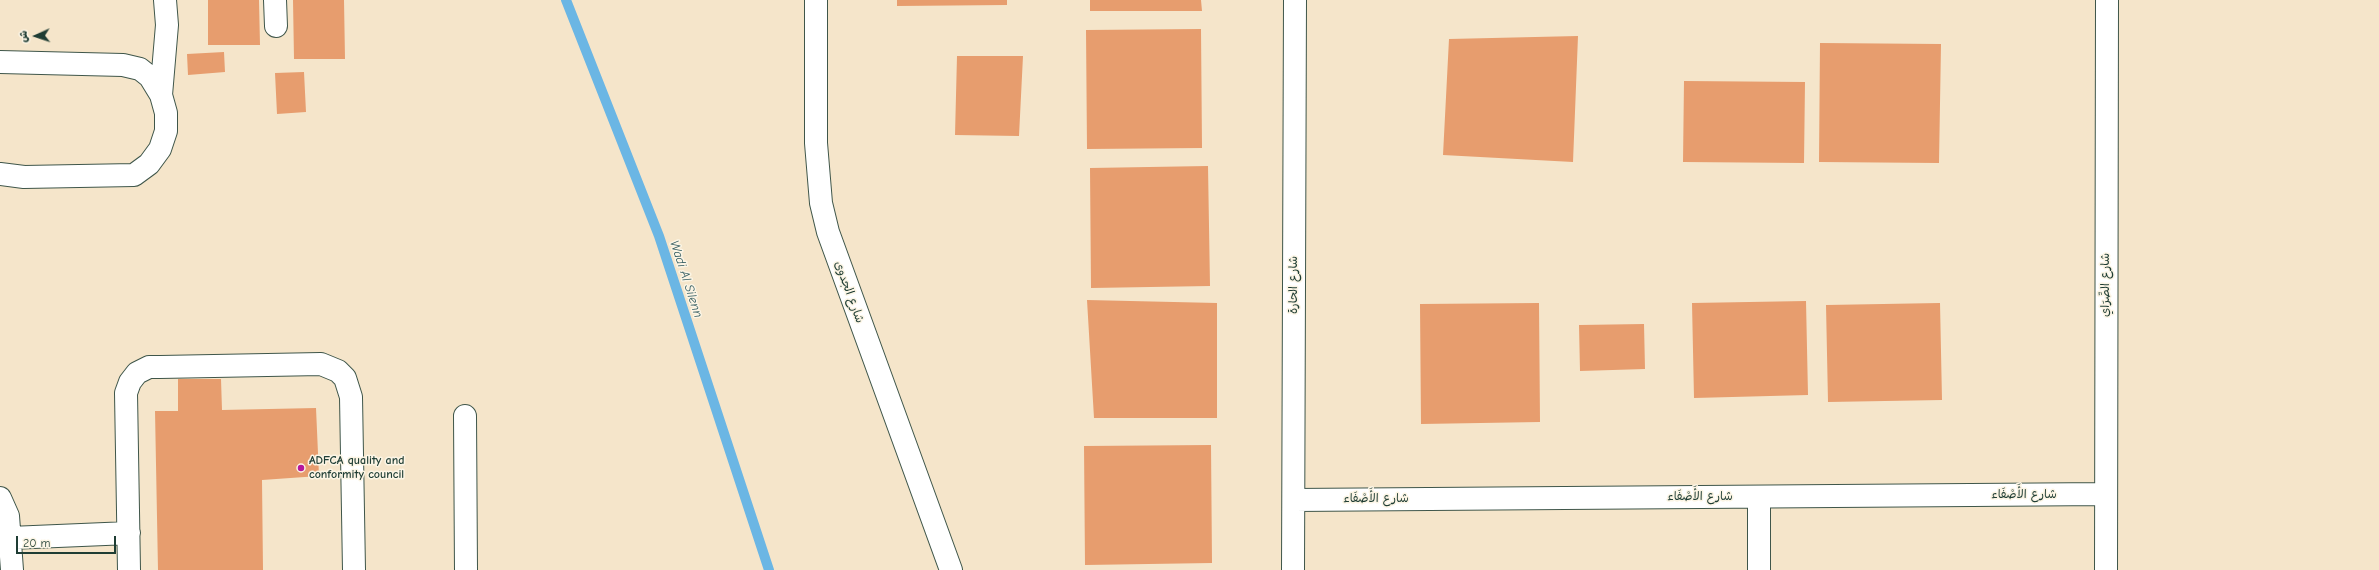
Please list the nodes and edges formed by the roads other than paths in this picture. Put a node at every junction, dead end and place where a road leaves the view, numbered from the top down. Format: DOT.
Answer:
graph roads {
  1 [pos="165,0"];
  2 [pos="275,0"];
  3 [pos="816,0"];
  4 [pos="1295,0"];
  5 [pos="2107,0"];
  6 [pos="276,26"];
  7 [pos="0,62"];
  8 [pos="160,95"];
  9 [pos="0,174"];
  10 [pos="465,416"];
  11 [pos="2106,494"];
  12 [pos="1759,497"];
  13 [pos="0,498"];
  14 [pos="1294,500"];
  15 [pos="129,533"];
  16 [pos="10,538"];
  17 [pos="12,570"];
  18 [pos="129,570"];
  19 [pos="354,570"];
  20 [pos="466,570"];
  21 [pos="951,570"];
  22 [pos="1293,570"];
  23 [pos="1759,570"];
  24 [pos="2106,570"];
  1 -- 8 [label="street"];
  2 -- 6 [label="street"];
  3 -- 21 [label="street, شارع الجدوى"];
  4 -- 14 [label="street, شارع الحارة"];
  5 -- 11 [label="street, شارع الصِّرَاي"];
  7 -- 8 [label="street"];
  8 -- 9 [label="street"];
  10 -- 20 [label="street"];
  11 -- 12 [label="street, شارع الأَصْفَاء"];
  11 -- 24 [label="street, شارع الصِّرَاي"];
  12 -- 14 [label="street, شارع الأَصْفَاء"];
  12 -- 23 [label="street"];
  13 -- 16 [label="street"];
  14 -- 22 [label="street, شارع الحارة"];
  15 -- 16 [label="street"];
  15 -- 18 [label="street"];
  15 -- 19 [label="street"];
  16 -- 17 [label="street"];
}
